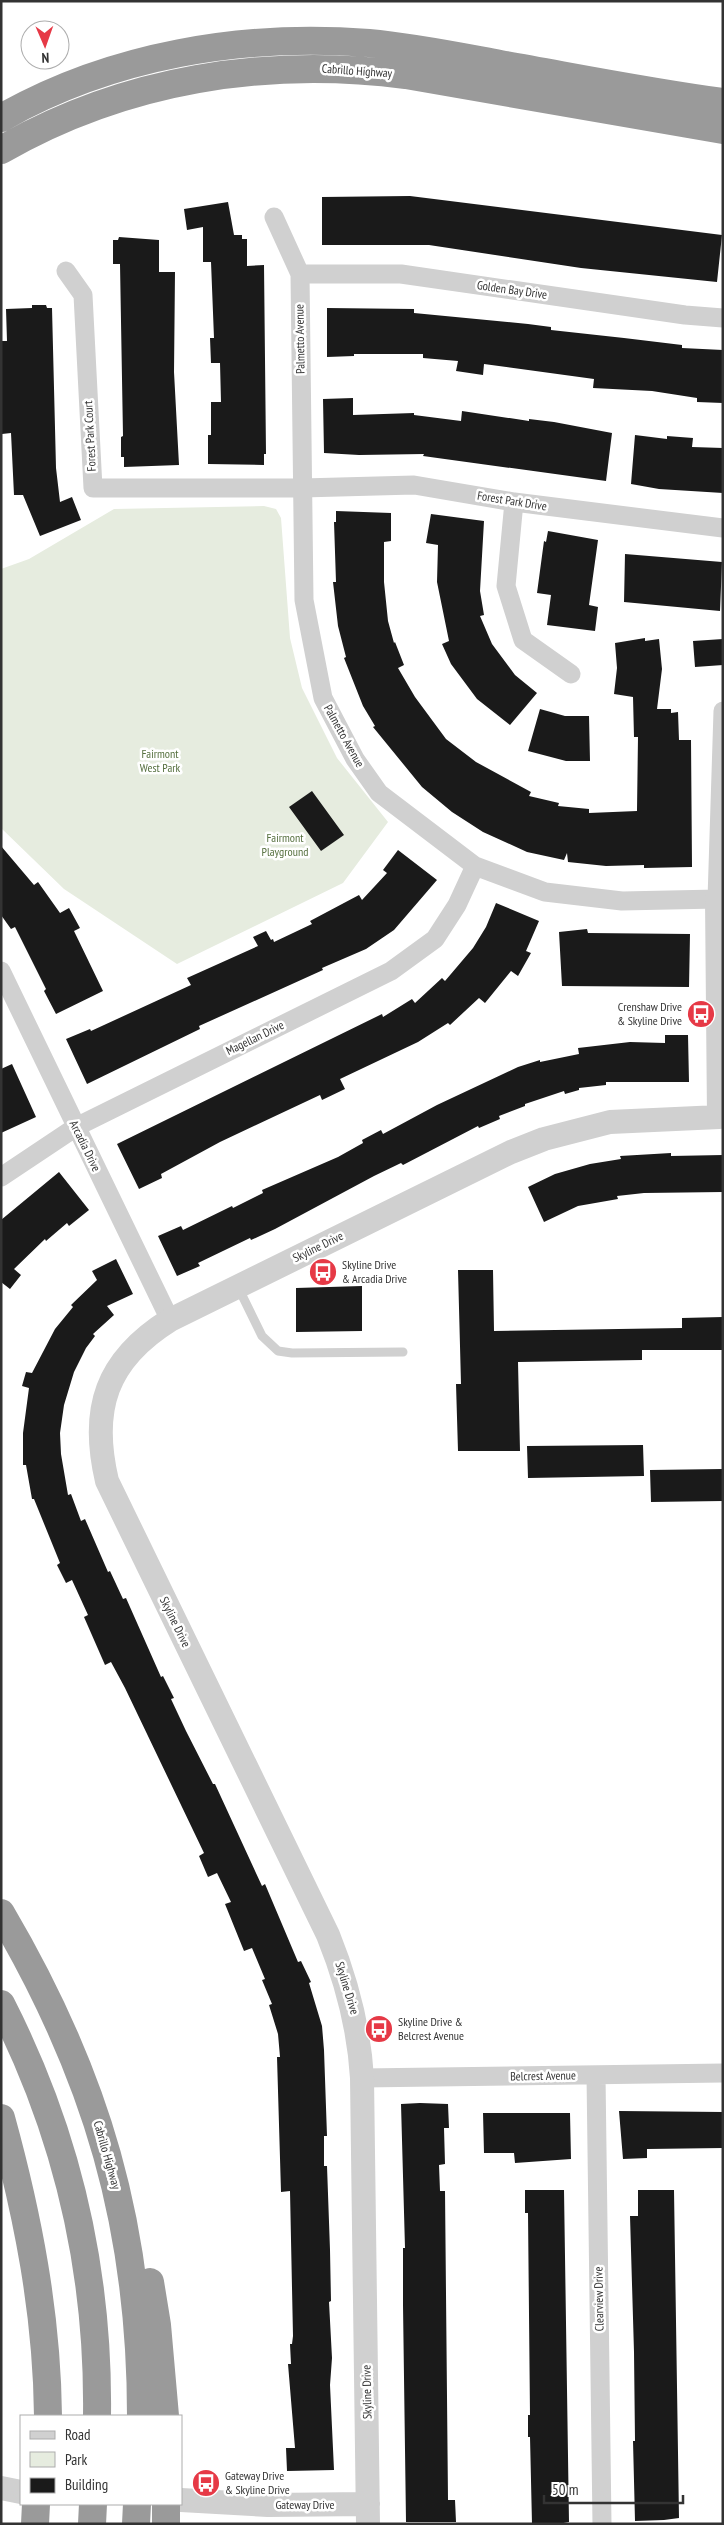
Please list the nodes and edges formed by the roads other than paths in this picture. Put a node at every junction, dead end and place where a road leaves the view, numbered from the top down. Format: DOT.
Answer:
graph roads {
  1 [pos="723,102"];
  2 [pos="1,118"];
  3 [pos="723,130"];
  4 [pos="1,150"];
  5 [pos="274,217"];
  6 [pos="66,271"];
  7 [pos="300,274"];
  8 [pos="723,318"];
  9 [pos="302,488"];
  10 [pos="514,502"];
  11 [pos="723,528"];
  12 [pos="571,674"];
  13 [pos="723,711"];
  14 [pos="475,866"];
  15 [pos="720,899"];
  16 [pos="1,971"];
  17 [pos="721,1117"];
  18 [pos="76,1127"];
  19 [pos="1,1177"];
  20 [pos="238,1286"];
  21 [pos="170,1320"];
  22 [pos="403,1352"];
  23 [pos="1,1914"];
  24 [pos="1,2004"];
  25 [pos="723,2073"];
  26 [pos="596,2075"];
  27 [pos="362,2078"];
  28 [pos="84,2082"];
  29 [pos="1,2118"];
  30 [pos="42,2313"];
  31 [pos="40,2415"];
  32 [pos="48,2415"];
  33 [pos="97,2415"];
  34 [pos="141,2415"];
  35 [pos="164,2415"];
  36 [pos="1,2488"];
  37 [pos="20,2492"];
  38 [pos="182,2500"];
  39 [pos="36,2505"];
  40 [pos="46,2505"];
  41 [pos="93,2505"];
  42 [pos="137,2505"];
  43 [pos="166,2505"];
  44 [pos="368,2514"];
  45 [pos="35,2524"];
  46 [pos="46,2524"];
  47 [pos="92,2524"];
  48 [pos="136,2524"];
  49 [pos="166,2524"];
  50 [pos="602,2524"];
  1 -- 2 [label="highway"];
  3 -- 4 [label="highway, Cabrillo Highway"];
  5 -- 7 [label="street"];
  6 -- 9 [label="street, Forest Park Court"];
  7 -- 8 [label="street, Golden Bay Drive"];
  7 -- 9 [label="street, Palmetto Avenue"];
  9 -- 10 [label="street, Forest Park Drive"];
  9 -- 14 [label="street, Palmetto Avenue"];
  10 -- 11 [label="street, Forest Park Drive"];
  10 -- 12 [label="street"];
  13 -- 15 [label="street"];
  14 -- 15 [label="street, Palmetto Avenue"];
  14 -- 18 [label="street, Magellan Drive"];
  15 -- 17 [label="street"];
  16 -- 18 [label="street, Arcadia Drive"];
  17 -- 20 [label="street, Skyline Drive"];
  18 -- 19 [label="street, Magellan Drive"];
  18 -- 21 [label="street, Arcadia Drive"];
  20 -- 21 [label="street, Skyline Drive"];
  20 -- 22 [label="lane"];
  21 -- 27 [label="street, Skyline Drive"];
  23 -- 28 [label="highway, Cabrillo Highway"];
  24 -- 33 [label="highway"];
  25 -- 26 [label="street, Belcrest Avenue"];
  26 -- 27 [label="street, Belcrest Avenue"];
  26 -- 50 [label="street, Clearview Drive"];
  27 -- 44 [label="street, Skyline Drive"];
  28 -- 34 [label="highway, Cabrillo Highway"];
  28 -- 35 [label="highway"];
  29 -- 30 [label="highway"];
  30 -- 31 [label="highway"];
  30 -- 32 [label="highway"];
  36 -- 37 [label="street"];
  38 -- 44 [label="street, Gateway Drive"];
  39 -- 45 [label="highway"];
  40 -- 46 [label="highway"];
  41 -- 47 [label="highway"];
  42 -- 48 [label="highway"];
  43 -- 49 [label="highway"];
}
